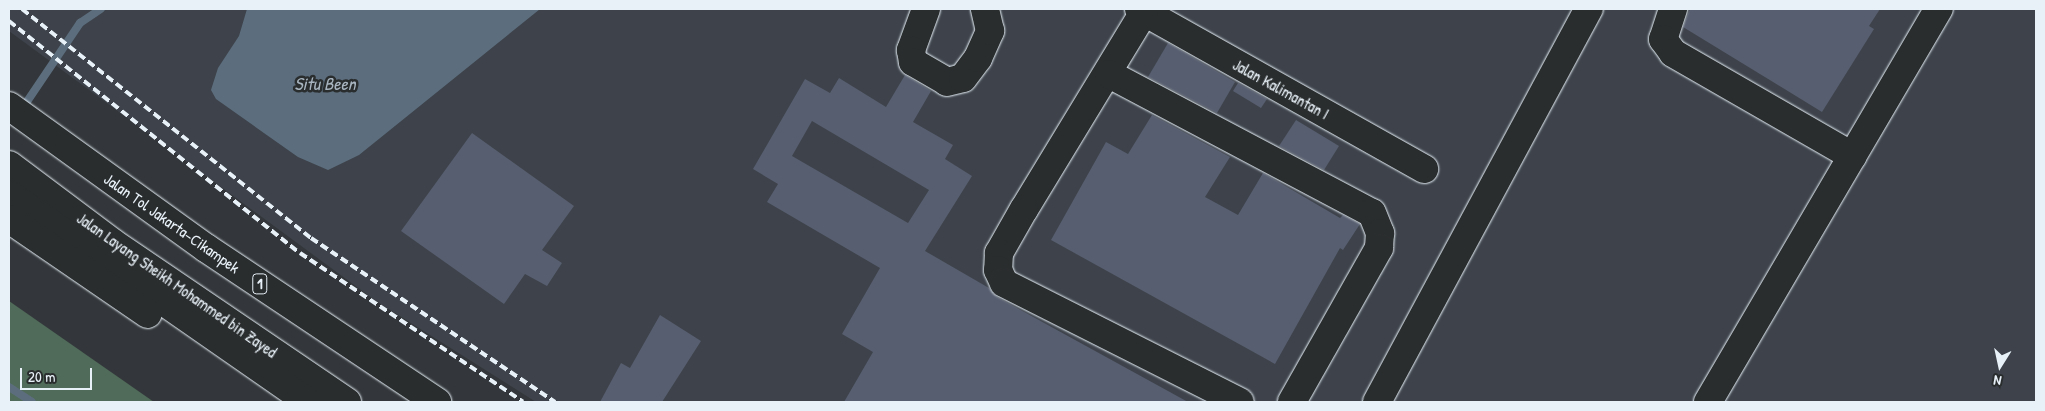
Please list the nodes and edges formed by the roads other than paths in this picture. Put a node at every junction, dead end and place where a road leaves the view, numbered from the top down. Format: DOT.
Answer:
graph roads {
  1 [pos="926,9"];
  2 [pos="985,9"];
  3 [pos="1589,9"];
  4 [pos="1673,9"];
  5 [pos="1939,9"];
  6 [pos="1142,10"];
  7 [pos="1109,74"];
  8 [pos="9,106"];
  9 [pos="1852,156"];
  10 [pos="9,165"];
  11 [pos="1424,169"];
  12 [pos="9,194"];
  13 [pos="18,226"];
  14 [pos="277,402"];
  15 [pos="308,402"];
  16 [pos="347,402"];
  17 [pos="437,402"];
  18 [pos="1240,402"];
  19 [pos="1292,402"];
  20 [pos="1377,402"];
  21 [pos="1708,402"];
  1 -- 2 [label="main road"];
  3 -- 20 [label="main road"];
  4 -- 9 [label="main road"];
  5 -- 9 [label="main road"];
  6 -- 7 [label="main road"];
  6 -- 11 [label="main road, Jalan Kalimantan I"];
  7 -- 18 [label="main road"];
  7 -- 19 [label="main road"];
  8 -- 17 [label="main road, Jalan Tol Jakarta–Cikampek / 1"];
  9 -- 21 [label="main road"];
  10 -- 16 [label="main road, Jalan Layang Sheikh Mohammed bin Zayed"];
  12 -- 15 [label="main road, Jalan Layang Sheikh Mohammed bin Zayed"];
  13 -- 14 [label="main road"];
}
